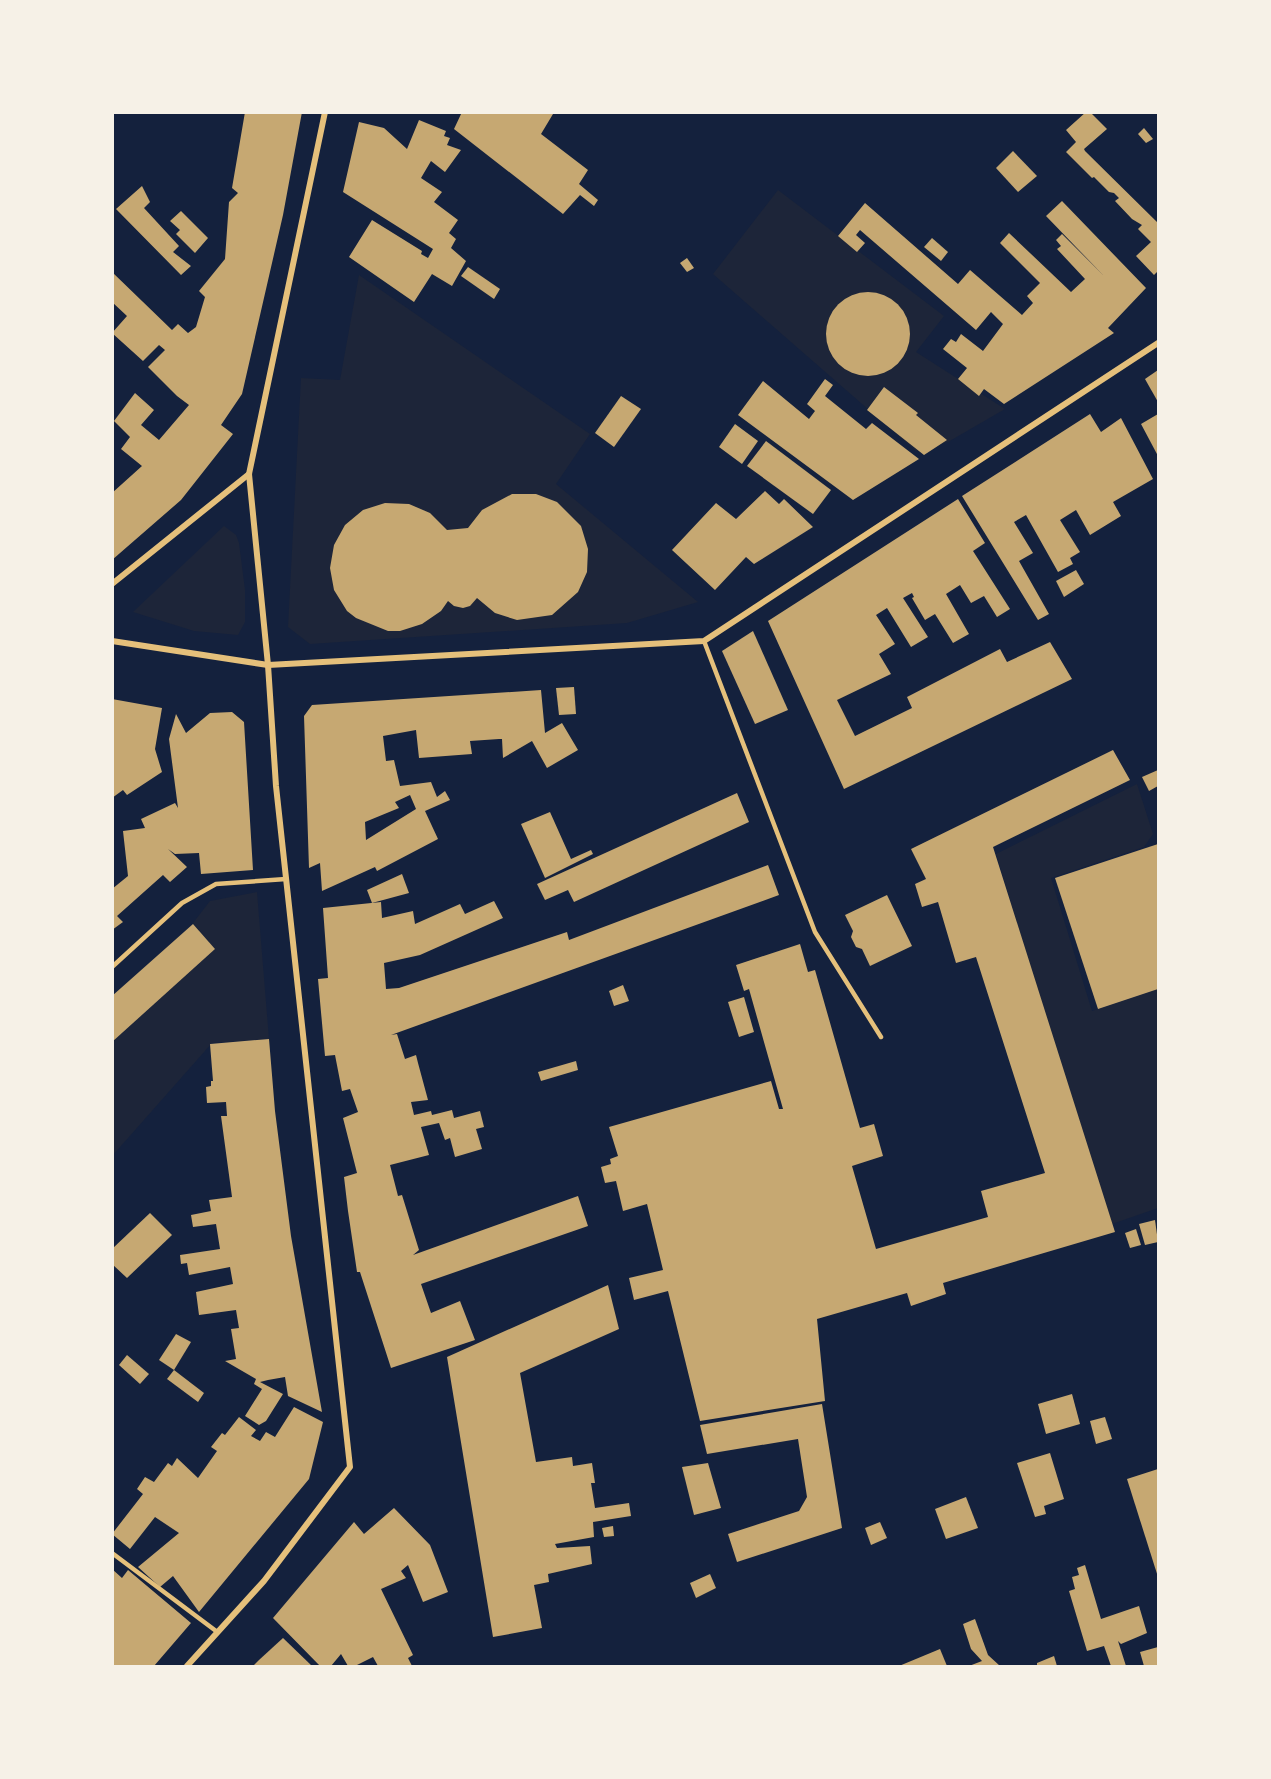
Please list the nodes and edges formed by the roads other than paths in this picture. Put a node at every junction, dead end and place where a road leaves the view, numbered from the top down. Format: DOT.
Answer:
graph roads {
  1 [pos="325,112"];
  2 [pos="1158,343"];
  3 [pos="249,474"];
  4 [pos="112,584"];
  5 [pos="704,641"];
  6 [pos="112,642"];
  7 [pos="268,665"];
  8 [pos="286,879"];
  9 [pos="112,967"];
  10 [pos="881,1038"];
  11 [pos="112,1553"];
  12 [pos="216,1631"];
  13 [pos="187,1666"];
  1 -- 3 [label="street"];
  2 -- 5 [label="street"];
  3 -- 4 [label="street"];
  3 -- 7 [label="street"];
  5 -- 7 [label="street"];
  5 -- 10 [label="lane"];
  6 -- 7 [label="street"];
  7 -- 8 [label="street"];
  8 -- 9 [label="lane"];
  8 -- 12 [label="street"];
  11 -- 12 [label="lane"];
  12 -- 13 [label="street"];
}
